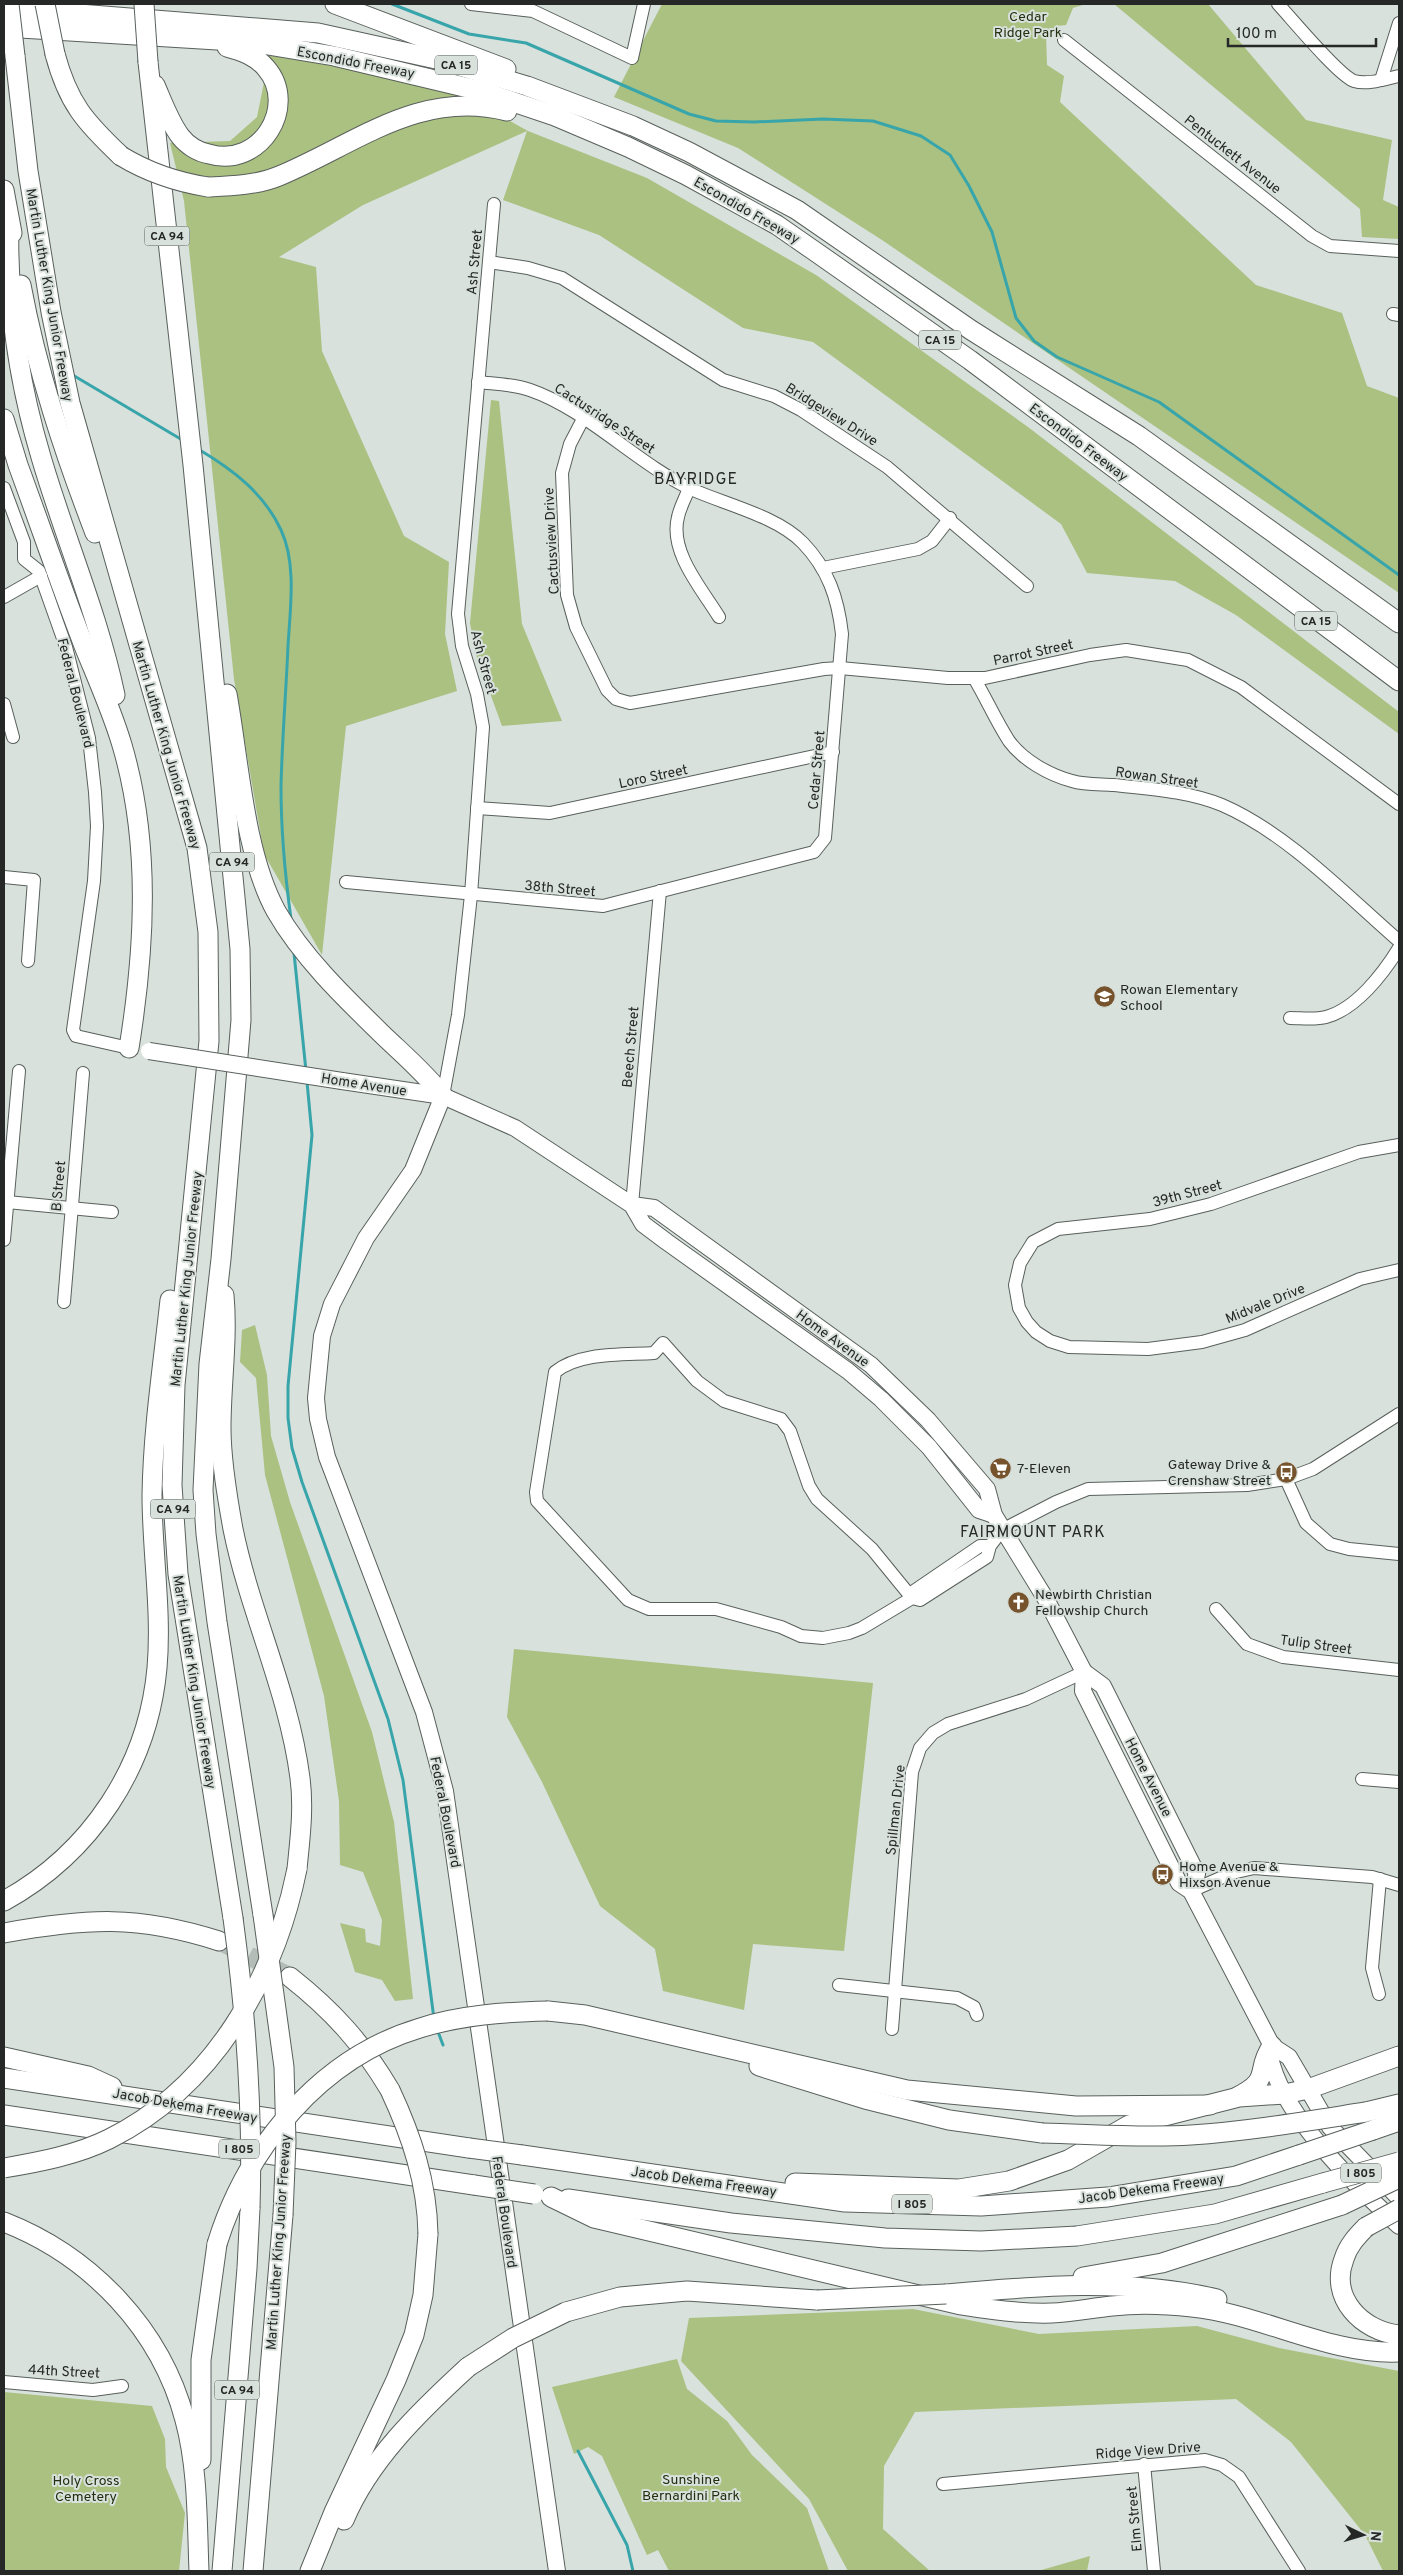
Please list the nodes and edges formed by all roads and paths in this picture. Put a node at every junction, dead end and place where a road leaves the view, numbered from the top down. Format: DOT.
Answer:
graph roads {
  1 [pos="10,4"];
  2 [pos="45,4"];
  3 [pos="144,4"];
  4 [pos="335,4"];
  5 [pos="471,4"];
  6 [pos="644,4"];
  7 [pos="1278,4"];
  8 [pos="4,8"];
  9 [pos="1399,23"];
  10 [pos="4,27"];
  11 [pos="179,38"];
  12 [pos="1064,40"];
  13 [pos="148,67"];
  14 [pos="1399,76"];
  15 [pos="1381,80"];
  16 [pos="632,126"];
  17 [pos="628,147"];
  18 [pos="4,190"];
  19 [pos="494,204"];
  20 [pos="9,221"];
  21 [pos="1399,251"];
  22 [pos="489,262"];
  23 [pos="478,382"];
  24 [pos="4,419"];
  25 [pos="582,419"];
  26 [pos="4,488"];
  27 [pos="690,488"];
  28 [pos="950,518"];
  29 [pos="199,532"];
  30 [pos="823,568"];
  31 [pos="41,576"];
  32 [pos="1027,586"];
  33 [pos="4,597"];
  34 [pos="719,617"];
  35 [pos="1399,623"];
  36 [pos="136,639"];
  37 [pos="840,668"];
  38 [pos="974,678"];
  39 [pos="1399,681"];
  40 [pos="630,703"];
  41 [pos="4,704"];
  42 [pos="13,737"];
  43 [pos="122,744"];
  44 [pos="833,752"];
  45 [pos="1399,804"];
  46 [pos="478,808"];
  47 [pos="796,856"];
  48 [pos="4,877"];
  49 [pos="346,882"];
  50 [pos="660,891"];
  51 [pos="471,895"];
  52 [pos="1399,941"];
  53 [pos="1399,948"];
  54 [pos="28,961"];
  55 [pos="1290,1018"];
  56 [pos="72,1030"];
  57 [pos="129,1048"];
  58 [pos="19,1071"];
  59 [pos="83,1073"];
  60 [pos="204,1096"];
  61 [pos="443,1096"];
  62 [pos="1399,1145"];
  63 [pos="7,1175"];
  64 [pos="7,1202"];
  65 [pos="632,1205"];
  66 [pos="71,1208"];
  67 [pos="112,1212"];
  68 [pos="4,1240"];
  69 [pos="221,1259"];
  70 [pos="1399,1270"];
  71 [pos="1016,1293"];
  72 [pos="64,1302"];
  73 [pos="1399,1414"];
  74 [pos="1286,1479"];
  75 [pos="1002,1530"];
  76 [pos="1399,1554"];
  77 [pos="912,1598"];
  78 [pos="1216,1609"];
  79 [pos="1399,1670"];
  80 [pos="1084,1672"];
  81 [pos="1362,1779"];
  82 [pos="1399,1782"];
  83 [pos="1380,1879"];
  84 [pos="1399,1885"];
  85 [pos="1191,1890"];
  86 [pos="4,1901"];
  87 [pos="4,1933"];
  88 [pos="219,1941"];
  89 [pos="290,1977"];
  90 [pos="839,1985"];
  91 [pos="893,1990"];
  92 [pos="1378,1994"];
  93 [pos="977,2016"];
  94 [pos="616,2023"];
  95 [pos="892,2029"];
  96 [pos="1272,2046"];
  97 [pos="1399,2056"];
  98 [pos="4,2057"];
  99 [pos="4,2078"];
  100 [pos="1308,2089"];
  101 [pos="126,2094"];
  102 [pos="1285,2094"];
  103 [pos="1235,2098"];
  104 [pos="1399,2104"];
  105 [pos="1210,2105"];
  106 [pos="4,2116"];
  107 [pos="1370,2121"];
  108 [pos="1399,2121"];
  109 [pos="1399,2162"];
  110 [pos="4,2168"];
  111 [pos="662,2175"];
  112 [pos="1399,2178"];
  113 [pos="542,2195"];
  114 [pos="1399,2198"];
  115 [pos="1399,2209"];
  116 [pos="4,2222"];
  117 [pos="1399,2226"];
  118 [pos="1025,2287"];
  119 [pos="1399,2335"];
  120 [pos="1337,2344"];
  121 [pos="1399,2352"];
  122 [pos="4,2382"];
  123 [pos="122,2386"];
  124 [pos="1144,2464"];
  125 [pos="943,2484"];
  126 [pos="199,2571"];
  127 [pos="222,2571"];
  128 [pos="253,2571"];
  129 [pos="310,2571"];
  130 [pos="322,2571"];
  131 [pos="557,2571"];
  132 [pos="1154,2571"];
  133 [pos="1299,2571"];
  1 -- 36 [label="highway, Martin Luther King Junior Freeway / CA 94, bridge"];
  2 -- 17 [label="highway, bridge"];
  3 -- 13 [label="highway, Martin Luther King Junior Freeway / CA 94, bridge"];
  4 -- 16 [label="highway"];
  5 -- 6 [label="street"];
  7 -- 15 [label="street"];
  8 -- 16 [label="highway, Escondido Freeway / CA 15"];
  9 -- 15 [label="street"];
  10 -- 11 [label="highway, Escondido Freeway / CA 15"];
  11 -- 13 [label="highway"];
  11 -- 17 [label="highway, Escondido Freeway / CA 15"];
  12 -- 21 [label="street, Pentuckett Avenue"];
  13 -- 29 [label="highway, Martin Luther King Junior Freeway / CA 94"];
  14 -- 15 [label="street"];
  16 -- 35 [label="highway, Escondido Freeway / CA 15"];
  17 -- 39 [label="highway, Escondido Freeway / CA 15"];
  18 -- 20 [label="highway"];
  19 -- 22 [label="street, Ash Street"];
  20 -- 36 [label="highway"];
  20 -- 43 [label="highway"];
  22 -- 23 [label="street, Ash Street"];
  22 -- 28 [label="street, Bridgeview Drive"];
  23 -- 25 [label="street, Cactusridge Street"];
  23 -- 46 [label="street, Ash Street"];
  24 -- 43 [label="highway"];
  25 -- 27 [label="street, Cactusridge Street"];
  25 -- 40 [label="street, Cactusview Drive"];
  26 -- 31 [label="street, Federal Boulevard"];
  27 -- 30 [label="street, Cactusridge Street"];
  27 -- 34 [label="street"];
  28 -- 30 [label="street"];
  28 -- 32 [label="street, Bridgeview Drive"];
  29 -- 61 [label="highway"];
  29 -- 69 [label="highway, Martin Luther King Junior Freeway / CA 94"];
  30 -- 37 [label="street, Cactusridge Street"];
  31 -- 33 [label="street"];
  31 -- 56 [label="street, Federal Boulevard"];
  36 -- 60 [label="highway, Martin Luther King Junior Freeway / CA 94"];
  37 -- 38 [label="street, Parrot Street"];
  37 -- 40 [label="street, Parrot Street"];
  37 -- 44 [label="street, Cedar Street"];
  38 -- 45 [label="street, Parrot Street"];
  38 -- 52 [label="street, Rowan Street"];
  41 -- 42 [label="street"];
  43 -- 57 [label="highway"];
  44 -- 46 [label="street, Loro Street"];
  44 -- 47 [label="street, Cedar Street"];
  46 -- 51 [label="street, Ash Street"];
  47 -- 50 [label="street, 38th Street"];
  48 -- 54 [label="street"];
  49 -- 51 [label="street, 38th Street"];
  50 -- 51 [label="street, 38th Street"];
  50 -- 65 [label="street, Beech Street"];
  51 -- 61 [label="street, Ash Street"];
  53 -- 55 [label="street"];
  56 -- 57 [label="street, Home Avenue"];
  57 -- 61 [label="main road, Home Avenue, bridge"];
  58 -- 63 [label="street"];
  59 -- 66 [label="street, B Street"];
  60 -- 86 [label="highway"];
  60 -- 127 [label="highway, Martin Luther King Junior Freeway / CA 94, bridge"];
  61 -- 65 [label="main road, Home Avenue"];
  61 -- 131 [label="main road, Federal Boulevard"];
  62 -- 71 [label="street, 39th Street"];
  63 -- 64 [label="street"];
  64 -- 66 [label="street"];
  64 -- 68 [label="street"];
  65 -- 75 [label="main road, Home Avenue"];
  66 -- 67 [label="street"];
  66 -- 72 [label="street, B Street"];
  69 -- 110 [label="highway, bridge"];
  69 -- 128 [label="highway, Martin Luther King Junior Freeway / CA 94, bridge"];
  70 -- 71 [label="street, Midvale Drive"];
  73 -- 74 [label="street"];
  74 -- 75 [label="street"];
  74 -- 76 [label="street"];
  75 -- 77 [label="street"];
  75 -- 80 [label="main road, Home Avenue"];
  77 -- 77 [label="street"];
  78 -- 79 [label="street, Tulip Street"];
  80 -- 85 [label="main road, Home Avenue"];
  80 -- 91 [label="street, Spillman Drive"];
  81 -- 82 [label="street"];
  83 -- 84 [label="street"];
  83 -- 85 [label="street"];
  83 -- 92 [label="street"];
  85 -- 96 [label="main road, Home Avenue"];
  87 -- 88 [label="highway"];
  89 -- 129 [label="highway, bridge"];
  90 -- 91 [label="street"];
  91 -- 93 [label="street"];
  91 -- 95 [label="street, Spillman Drive"];
  94 -- 105 [label="highway"];
  94 -- 107 [label="highway, bridge"];
  94 -- 126 [label="highway, bridge"];
  96 -- 100 [label="main road, Home Avenue"];
  96 -- 102 [label="main road, Home Avenue"];
  96 -- 103 [label="highway"];
  97 -- 100 [label="highway"];
  98 -- 101 [label="highway"];
  99 -- 101 [label="highway, Jacob Dekema Freeway / I 805"];
  100 -- 102 [label="highway"];
  100 -- 114 [label="main road, Home Avenue"];
  101 -- 111 [label="highway, Jacob Dekema Freeway / I 805, bridge"];
  102 -- 103 [label="highway"];
  102 -- 117 [label="main road, Home Avenue"];
  103 -- 105 [label="highway"];
  104 -- 107 [label="highway"];
  105 -- 111 [label="highway"];
  106 -- 113 [label="highway, I 805, bridge"];
  107 -- 108 [label="highway, Jacob Dekema Freeway / I 805"];
  107 -- 111 [label="highway, Jacob Dekema Freeway / I 805, bridge"];
  109 -- 113 [label="highway, I 805, bridge"];
  112 -- 118 [label="highway, bridge"];
  113 -- 120 [label="highway"];
  115 -- 119 [label="highway, bridge"];
  116 -- 126 [label="highway"];
  118 -- 120 [label="highway"];
  118 -- 130 [label="highway, bridge"];
  120 -- 121 [label="highway"];
  122 -- 123 [label="street, 44th Street"];
  124 -- 125 [label="street, Ridge View Drive"];
  124 -- 132 [label="street, Elm Street"];
  124 -- 133 [label="street, Ridge View Drive"];
}
